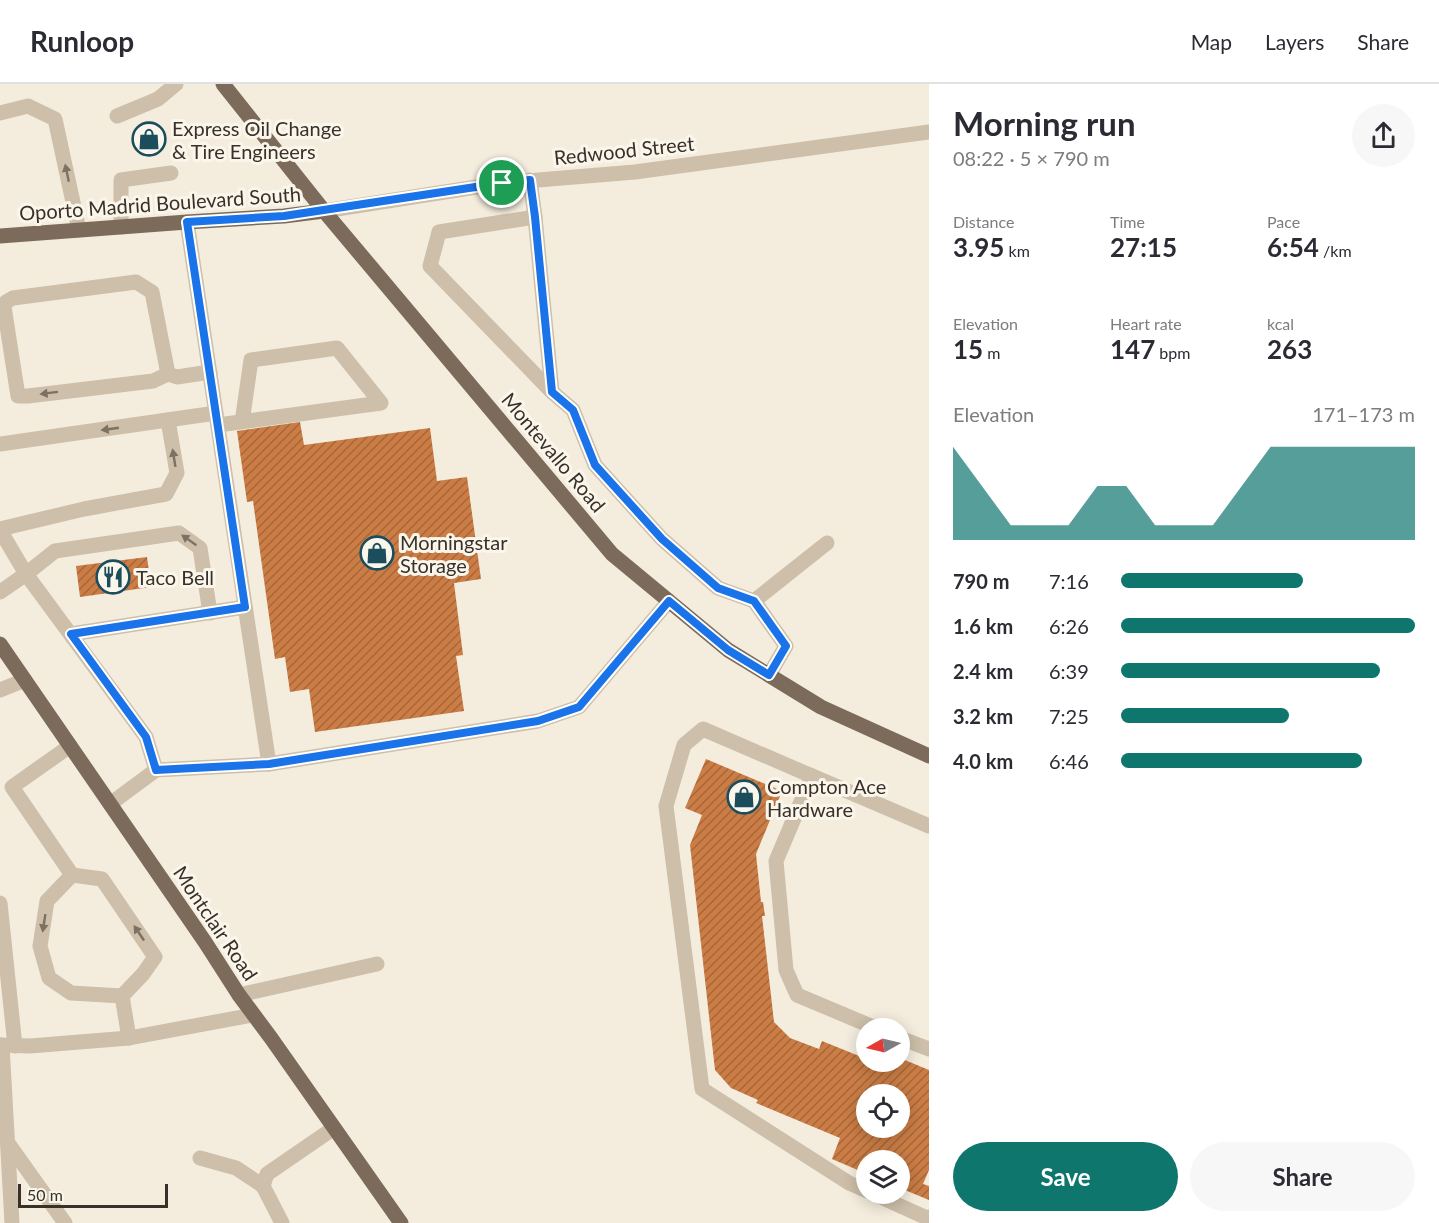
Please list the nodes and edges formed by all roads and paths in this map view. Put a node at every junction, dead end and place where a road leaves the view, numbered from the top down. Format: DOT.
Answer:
graph roads {
  1 [pos="176,84"];
  2 [pos="223,84"];
  3 [pos="0,113"];
  4 [pos="117,116"];
  5 [pos="929,132"];
  6 [pos="171,173"];
  7 [pos="530,180"];
  8 [pos="324,211"];
  9 [pos="535,217"];
  10 [pos="187,222"];
  11 [pos="121,227"];
  12 [pos="79,230"];
  13 [pos="0,236"];
  14 [pos="210,372"];
  15 [pos="168,374"];
  16 [pos="552,392"];
  17 [pos="217,419"];
  18 [pos="168,420"];
  19 [pos="242,422"];
  20 [pos="0,444"];
  21 [pos="0,529"];
  22 [pos="827,543"];
  23 [pos="26,574"];
  24 [pos="0,592"];
  25 [pos="669,601"];
  26 [pos="754,601"];
  27 [pos="245,607"];
  28 [pos="210,613"];
  29 [pos="71,634"];
  30 [pos="0,644"];
  31 [pos="769,675"];
  32 [pos="24,680"];
  33 [pos="0,690"];
  34 [pos="70,746"];
  35 [pos="929,756"];
  36 [pos="269,764"];
  37 [pos="156,770"];
  38 [pos="812,777"];
  39 [pos="6,792"];
  40 [pos="110,804"];
  41 [pos="929,826"];
  42 [pos="72,875"];
  43 [pos="0,903"];
  44 [pos="376,964"];
  45 [pos="239,995"];
  46 [pos="122,996"];
  47 [pos="253,1015"];
  48 [pos="856,1020"];
  49 [pos="129,1038"];
  50 [pos="910,1042"];
  51 [pos="6,1046"];
  52 [pos="929,1050"];
  53 [pos="334,1128"];
  54 [pos="8,1143"];
  55 [pos="200,1158"];
  56 [pos="4,1160"];
  57 [pos="263,1186"];
  58 [pos="856,1186"];
  59 [pos="896,1204"];
  60 [pos="929,1217"];
  61 [pos="12,1223"];
  62 [pos="65,1223"];
  63 [pos="282,1223"];
  64 [pos="401,1223"];
  1 -- 4 [label="street"];
  2 -- 8 [label="main road, Montevallo Road"];
  12 -- 3 [label="street, one-way"];
  5 -- 7 [label="street, Redwood Street"];
  6 -- 11 [label="street"];
  7 -- 8 [label="street, Redwood Street"];
  7 -- 9 [label="street"];
  8 -- 10 [label="main road, Oporto Madrid Boulevard South"];
  8 -- 25 [label="main road, Montevallo Road"];
  9 -- 16 [label="street"];
  9 -- 16 [label="street"];
  10 -- 11 [label="main road, Oporto Madrid Boulevard South"];
  10 -- 14 [label="street"];
  11 -- 12 [label="main road, Oporto Madrid Boulevard South"];
  12 -- 13 [label="main road, Oporto Madrid Boulevard South"];
  14 -- 15 [label="street"];
  14 -- 17 [label="street"];
  15 -- 15 [label="street, one-way"];
  16 -- 26 [label="street"];
  17 -- 18 [label="street"];
  17 -- 19 [label="street"];
  17 -- 27 [label="street"];
  18 -- 20 [label="street, one-way"];
  21 -- 18 [label="street, one-way"];
  19 -- 19 [label="street"];
  21 -- 23 [label="street"];
  22 -- 26 [label="street"];
  23 -- 24 [label="street"];
  28 -- 23 [label="street, one-way"];
  23 -- 29 [label="street"];
  25 -- 31 [label="main road, Montevallo Road"];
  25 -- 36 [label="street"];
  26 -- 31 [label="street"];
  27 -- 28 [label="street"];
  27 -- 36 [label="street"];
  28 -- 29 [label="street"];
  29 -- 37 [label="street"];
  30 -- 32 [label="main road, Montclair Road"];
  31 -- 35 [label="main road, Montevallo Road"];
  32 -- 33 [label="street"];
  32 -- 34 [label="main road, Montclair Road"];
  34 -- 39 [label="street"];
  34 -- 40 [label="main road, Montclair Road"];
  36 -- 37 [label="street"];
  37 -- 40 [label="street"];
  38 -- 41 [label="street"];
  38 -- 48 [label="street"];
  38 -- 58 [label="street"];
  39 -- 42 [label="street"];
  40 -- 45 [label="main road, Montclair Road"];
  46 -- 42 [label="street, one-way"];
  42 -- 46 [label="street, one-way"];
  43 -- 51 [label="street"];
  44 -- 45 [label="street"];
  45 -- 47 [label="main road, Montclair Road"];
  46 -- 49 [label="street"];
  47 -- 49 [label="street"];
  47 -- 53 [label="main road, Montclair Road"];
  49 -- 51 [label="street"];
  50 -- 52 [label="street"];
  51 -- 54 [label="street"];
  53 -- 57 [label="street"];
  53 -- 64 [label="main road, Montclair Road"];
  54 -- 56 [label="street"];
  54 -- 62 [label="street"];
  55 -- 57 [label="street"];
  56 -- 61 [label="street"];
  57 -- 63 [label="street"];
  59 -- 60 [label="street"];
}
